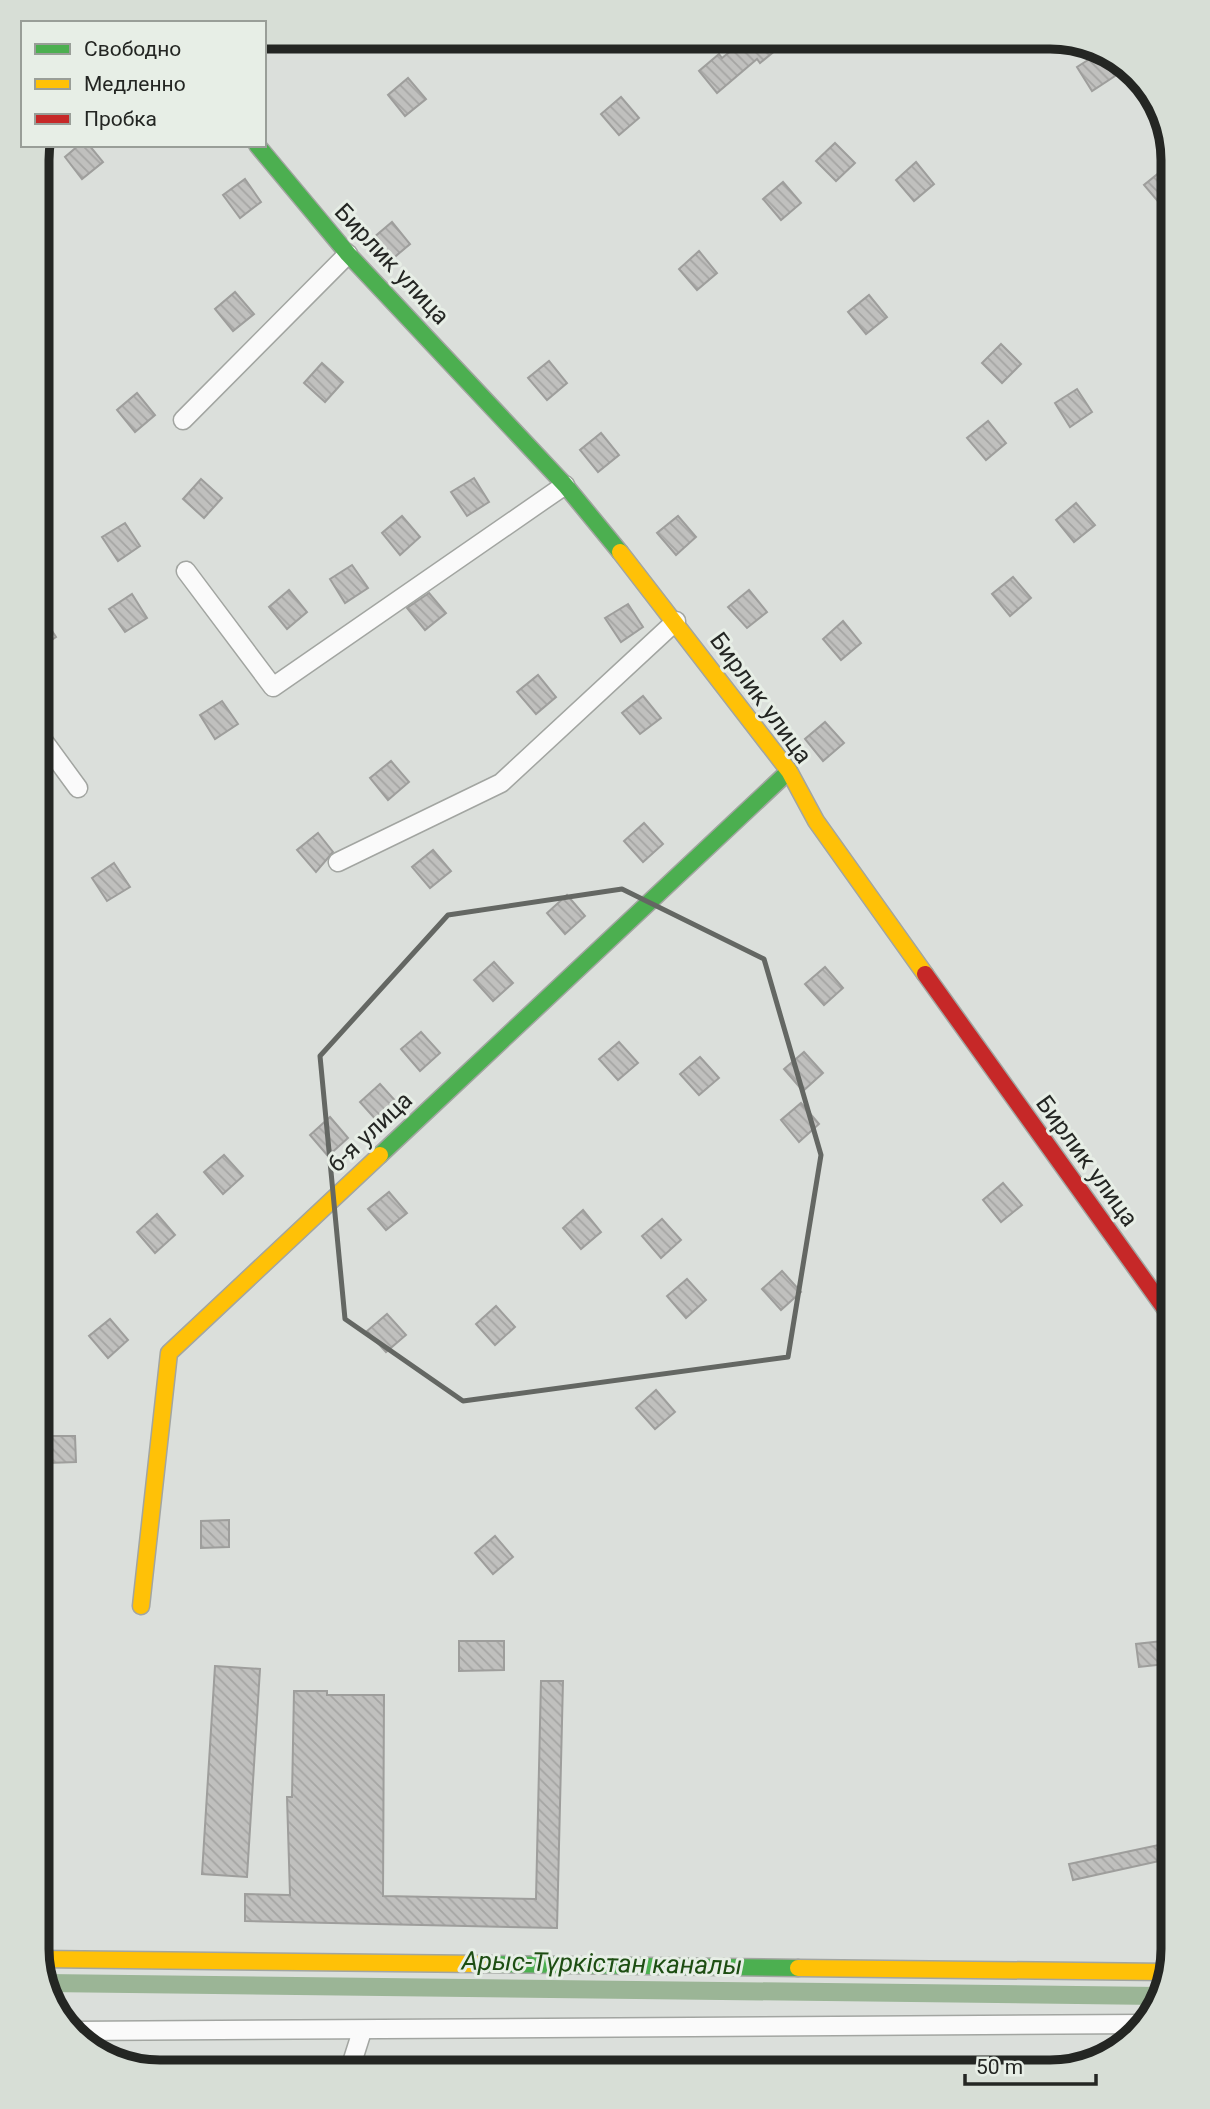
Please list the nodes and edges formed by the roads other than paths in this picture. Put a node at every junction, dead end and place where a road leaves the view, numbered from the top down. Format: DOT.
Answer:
graph roads {
  1 [pos="259,147"];
  2 [pos="348,254"];
  3 [pos="183,420"];
  4 [pos="565,485"];
  5 [pos="186,570"];
  6 [pos="676,621"];
  7 [pos="49,748"];
  8 [pos="789,771"];
  9 [pos="78,788"];
  10 [pos="338,862"];
  11 [pos="1161,1303"];
  12 [pos="141,1606"];
  13 [pos="50,1959"];
  14 [pos="1158,1972"];
  15 [pos="1131,2024"];
  16 [pos="86,2031"];
  17 [pos="362,2031"];
  18 [pos="353,2060"];
  1 -- 2 [label="street, Бирлик улица"];
  2 -- 3 [label="street"];
  2 -- 4 [label="street, Бирлик улица"];
  4 -- 5 [label="street"];
  4 -- 6 [label="street, Бирлик улица"];
  6 -- 8 [label="street, Бирлик улица"];
  6 -- 10 [label="street"];
  7 -- 9 [label="street"];
  8 -- 11 [label="street, Бирлик улица"];
  8 -- 12 [label="street, 6-я улица"];
  13 -- 14 [label="street"];
  15 -- 17 [label="street"];
  16 -- 17 [label="street"];
  17 -- 18 [label="street"];
}
